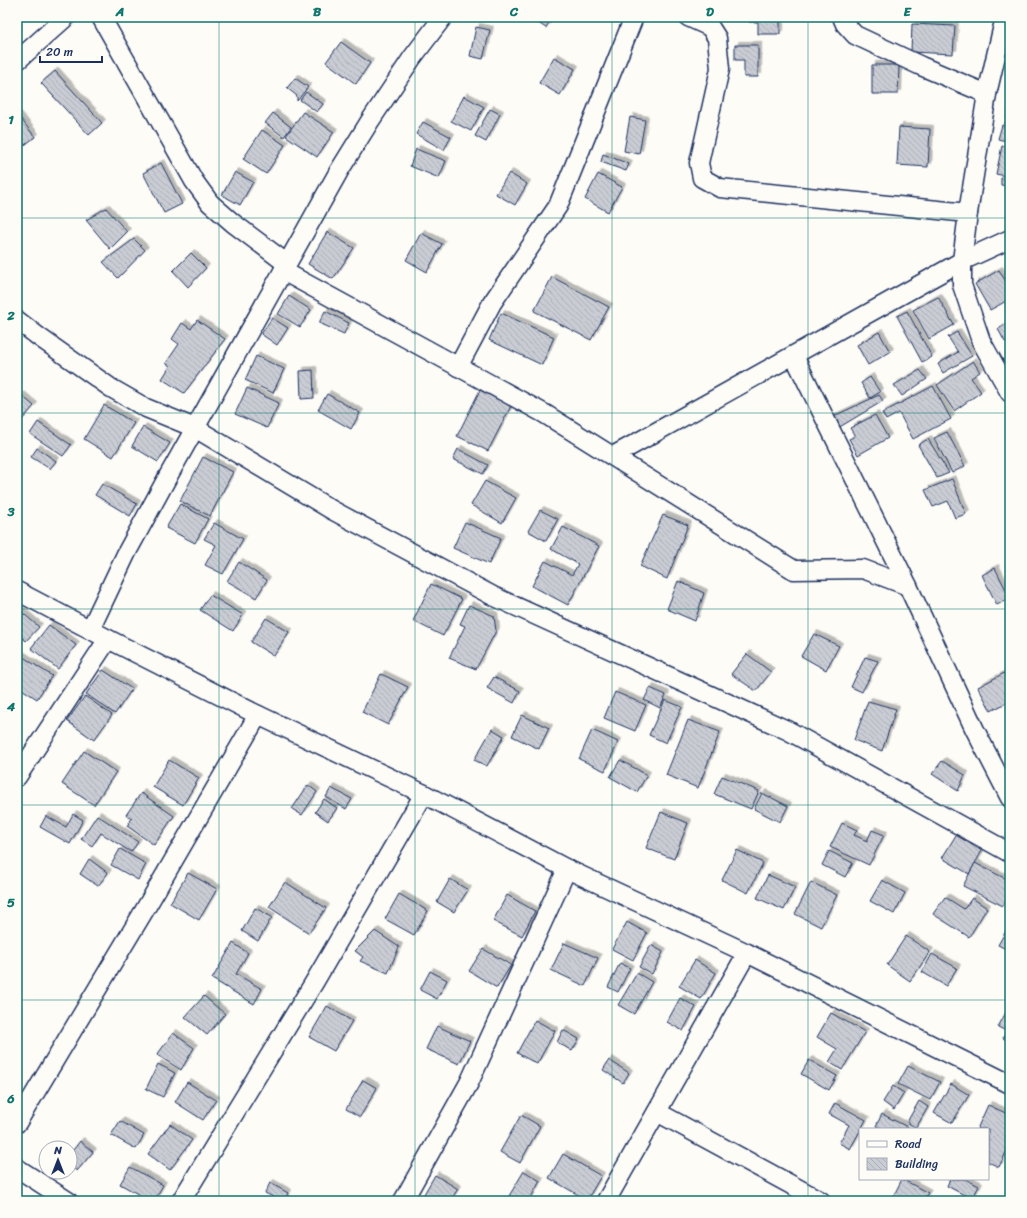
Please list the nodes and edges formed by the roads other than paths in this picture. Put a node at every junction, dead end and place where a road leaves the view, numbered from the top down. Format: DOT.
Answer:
graph roads {
  1 [pos="66,17"];
  2 [pos="101,17"];
  3 [pos="443,17"];
  4 [pos="634,17"];
  5 [pos="688,17"];
  6 [pos="842,17"];
  7 [pos="1005,17"];
  8 [pos="714,22"];
  9 [pos="17,60"];
  10 [pos="987,94"];
  11 [pos="968,213"];
  12 [pos="1010,239"];
  13 [pos="962,261"];
  14 [pos="284,267"];
  15 [pos="17,320"];
  16 [pos="794,356"];
  17 [pos="458,367"];
  18 [pos="1010,393"];
  19 [pos="195,428"];
  20 [pos="613,456"];
  21 [pos="908,586"];
  22 [pos="17,591"];
  23 [pos="90,630"];
  24 [pos="108,639"];
  25 [pos="258,716"];
  26 [pos="17,777"];
  27 [pos="424,794"];
  28 [pos="1010,798"];
  29 [pos="1010,854"];
  30 [pos="567,869"];
  31 [pos="747,953"];
  32 [pos="1010,1084"];
  33 [pos="657,1112"];
  34 [pos="17,1123"];
  35 [pos="17,1168"];
  36 [pos="68,1201"];
  37 [pos="181,1201"];
  38 [pos="402,1201"];
  39 [pos="606,1201"];
  40 [pos="821,1201"];
  1 -- 9 [label="street"];
  2 -- 14 [label="street"];
  3 -- 14 [label="street"];
  4 -- 17 [label="street"];
  5 -- 8 [label="street"];
  6 -- 10 [label="street"];
  7 -- 10 [label="street"];
  8 -- 11 [label="street"];
  10 -- 11 [label="street"];
  11 -- 13 [label="street"];
  12 -- 13 [label="street"];
  13 -- 16 [label="street"];
  13 -- 18 [label="street"];
  14 -- 17 [label="street"];
  14 -- 19 [label="street"];
  15 -- 19 [label="street"];
  16 -- 20 [label="street"];
  16 -- 21 [label="street"];
  17 -- 20 [label="street"];
  19 -- 23 [label="street"];
  19 -- 29 [label="street"];
  20 -- 21 [label="street"];
  21 -- 28 [label="street"];
  22 -- 23 [label="street"];
  23 -- 24 [label="street"];
  24 -- 25 [label="street"];
  24 -- 26 [label="street"];
  25 -- 27 [label="street"];
  25 -- 34 [label="street"];
  27 -- 30 [label="street"];
  27 -- 37 [label="street"];
  30 -- 31 [label="street"];
  30 -- 38 [label="street"];
  31 -- 32 [label="street"];
  31 -- 33 [label="street"];
  33 -- 39 [label="street"];
  33 -- 40 [label="street"];
  35 -- 36 [label="street"];
}
